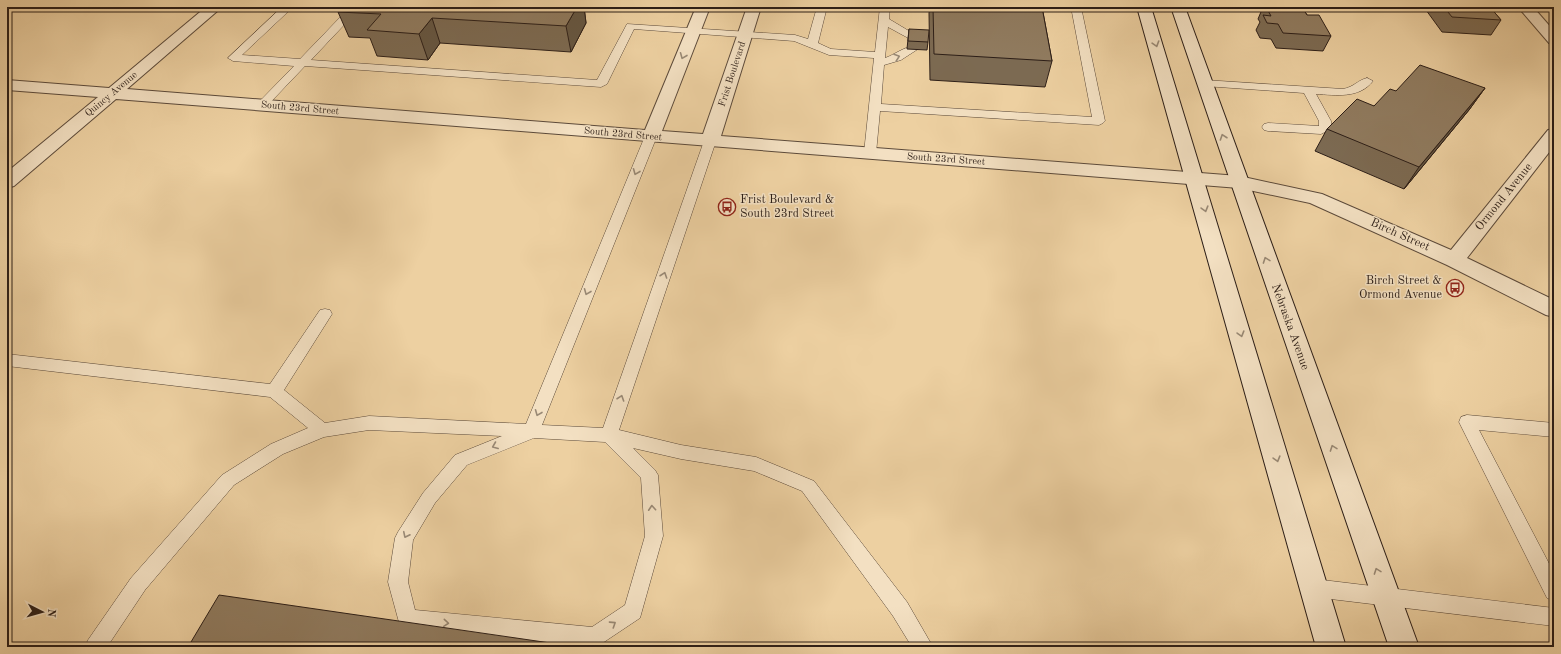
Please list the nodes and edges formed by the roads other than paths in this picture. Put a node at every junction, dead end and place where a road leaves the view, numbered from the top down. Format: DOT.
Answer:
graph roads {
  1 [pos="215,7"];
  2 [pos="288,7"];
  3 [pos="356,7"];
  4 [pos="703,7"];
  5 [pos="754,7"];
  6 [pos="822,7"];
  7 [pos="885,7"];
  8 [pos="1076,7"];
  9 [pos="1144,7"];
  10 [pos="1178,7"];
  11 [pos="1525,7"];
  12 [pos="883,20"];
  13 [pos="693,31"];
  14 [pos="745,35"];
  15 [pos="914,37"];
  16 [pos="1554,40"];
  17 [pos="812,44"];
  18 [pos="913,49"];
  19 [pos="879,59"];
  20 [pos="302,62"];
  21 [pos="1367,81"];
  22 [pos="1204,83"];
  23 [pos="7,85"];
  24 [pos="1308,89"];
  25 [pos="113,93"];
  26 [pos="262,105"];
  27 [pos="875,107"];
  28 [pos="1268,128"];
  29 [pos="1554,134"];
  30 [pos="651,136"];
  31 [pos="710,141"];
  32 [pos="870,153"];
  33 [pos="1195,178"];
  34 [pos="7,182"];
  35 [pos="1239,182"];
  36 [pos="1454,260"];
  37 [pos="1554,309"];
  38 [pos="324,314"];
  39 [pos="7,360"];
  40 [pos="274,390"];
  41 [pos="322,430"];
  42 [pos="1554,430"];
  43 [pos="531,432"];
  44 [pos="609,435"];
  45 [pos="1314,588"];
  46 [pos="1554,592"];
  47 [pos="1386,597"];
  48 [pos="1554,617"];
  49 [pos="95,647"];
  50 [pos="923,647"];
  51 [pos="1331,647"];
  52 [pos="1404,647"];
  1 -- 25 [label="street, Quincy Avenue"];
  2 -- 20 [label="lane"];
  3 -- 20 [label="lane"];
  4 -- 13 [label="street"];
  5 -- 14 [label="street, Frist Boulevard"];
  6 -- 17 [label="lane"];
  7 -- 12 [label="lane"];
  8 -- 27 [label="lane"];
  9 -- 33 [label="street, one-way"];
  10 -- 22 [label="street, Nebraska Avenue"];
  11 -- 16 [label="street"];
  12 -- 15 [label="lane"];
  12 -- 19 [label="lane"];
  13 -- 14 [label="lane"];
  13 -- 20 [label="lane"];
  13 -- 30 [label="street, one-way"];
  14 -- 17 [label="lane"];
  14 -- 31 [label="street, Frist Boulevard"];
  17 -- 19 [label="lane"];
  19 -- 18 [label="lane, one-way"];
  19 -- 27 [label="lane"];
  20 -- 26 [label="lane"];
  21 -- 24 [label="lane"];
  22 -- 24 [label="lane"];
  35 -- 22 [label="street, Nebraska Avenue, one-way"];
  23 -- 25 [label="street, South 23rd Street"];
  24 -- 28 [label="lane"];
  25 -- 26 [label="street, South 23rd Street"];
  25 -- 34 [label="street, Quincy Avenue"];
  26 -- 30 [label="street, South 23rd Street"];
  27 -- 32 [label="lane"];
  29 -- 36 [label="street, Ormond Avenue"];
  30 -- 31 [label="street, South 23rd Street"];
  30 -- 43 [label="lane, one-way"];
  31 -- 32 [label="street, South 23rd Street"];
  44 -- 31 [label="lane, one-way"];
  32 -- 33 [label="street, South 23rd Street"];
  33 -- 35 [label="street, South 23rd Street"];
  33 -- 45 [label="street, one-way"];
  35 -- 36 [label="street, Birch Street"];
  47 -- 35 [label="street, Nebraska Avenue, one-way"];
  36 -- 37 [label="street, Birch Street"];
  38 -- 40 [label="lane"];
  39 -- 40 [label="lane"];
  40 -- 41 [label="lane"];
  41 -- 43 [label="lane"];
  41 -- 49 [label="lane"];
  42 -- 46 [label="lane"];
  43 -- 44 [label="lane"];
  43 -- 44 [label="lane, one-way"];
  44 -- 50 [label="lane"];
  45 -- 47 [label="lane"];
  45 -- 51 [label="street"];
  47 -- 48 [label="lane"];
  47 -- 52 [label="street, Nebraska Avenue"];
}
